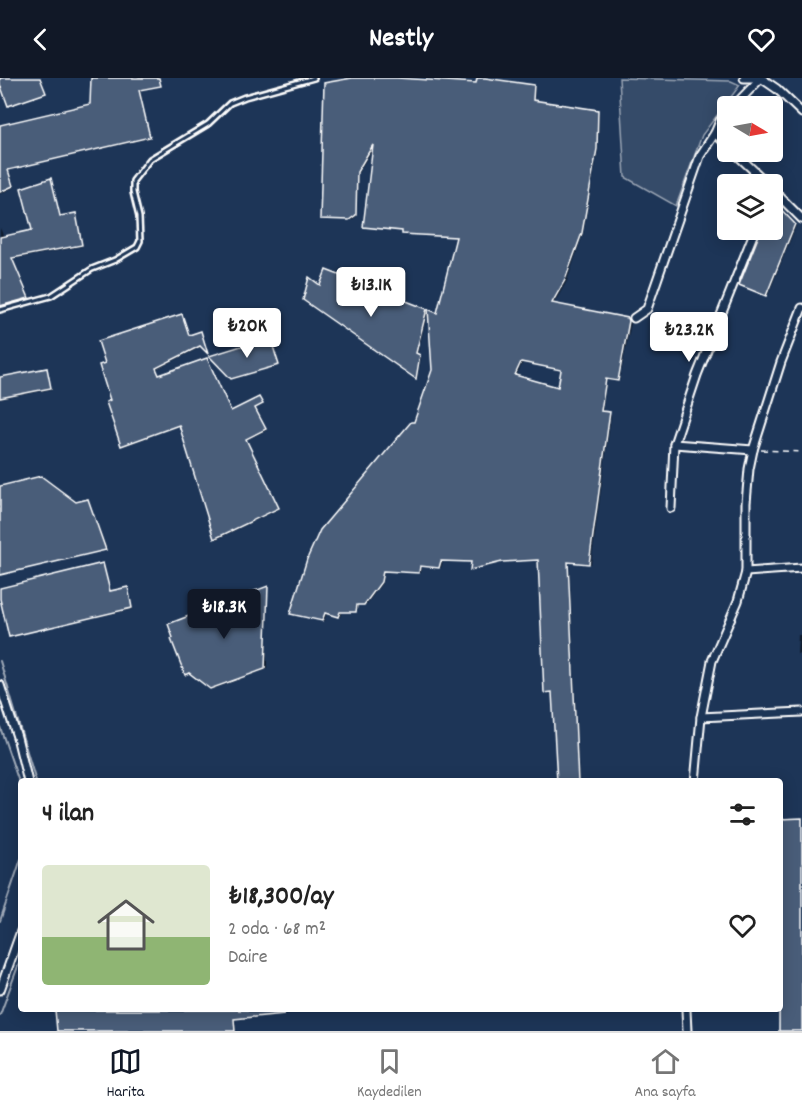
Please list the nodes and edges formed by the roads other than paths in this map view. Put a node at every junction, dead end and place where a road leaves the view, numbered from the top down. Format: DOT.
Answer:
graph roads {
  1 [pos="314,78"];
  2 [pos="744,78"];
  3 [pos="761,78"];
  4 [pos="744,96"];
  5 [pos="802,113"];
  6 [pos="717,127"];
  7 [pos="714,133"];
  8 [pos="717,136"];
  9 [pos="745,162"];
  10 [pos="757,174"];
  11 [pos="783,200"];
  12 [pos="802,219"];
  13 [pos="751,240"];
  14 [pos="802,308"];
  15 [pos="0,310"];
  16 [pos="634,318"];
  17 [pos="674,444"];
  18 [pos="753,450"];
  19 [pos="671,508"];
  20 [pos="802,567"];
  21 [pos="746,572"];
  22 [pos="0,685"];
  23 [pos="802,712"];
  24 [pos="700,717"];
  25 [pos="27,778"];
  26 [pos="695,778"];
  27 [pos="18,939"];
  28 [pos="0,990"];
  29 [pos="686,1012"];
  30 [pos="687,1031"];
  1 -- 15 [label="lane"];
  2 -- 3 [label="street"];
  3 -- 4 [label="street"];
  3 -- 5 [label="street"];
  6 -- 7 [label="street"];
  7 -- 8 [label="street"];
  7 -- 16 [label="street"];
  9 -- 10 [label="street"];
  11 -- 12 [label="street"];
  13 -- 17 [label="street"];
  14 -- 18 [label="street"];
  17 -- 18 [label="street"];
  17 -- 19 [label="street"];
  18 -- 21 [label="street"];
  20 -- 21 [label="street"];
  21 -- 24 [label="street"];
  22 -- 25 [label="street"];
  23 -- 24 [label="street"];
  24 -- 26 [label="street"];
  27 -- 28 [label="street"];
  29 -- 30 [label="street"];
}
